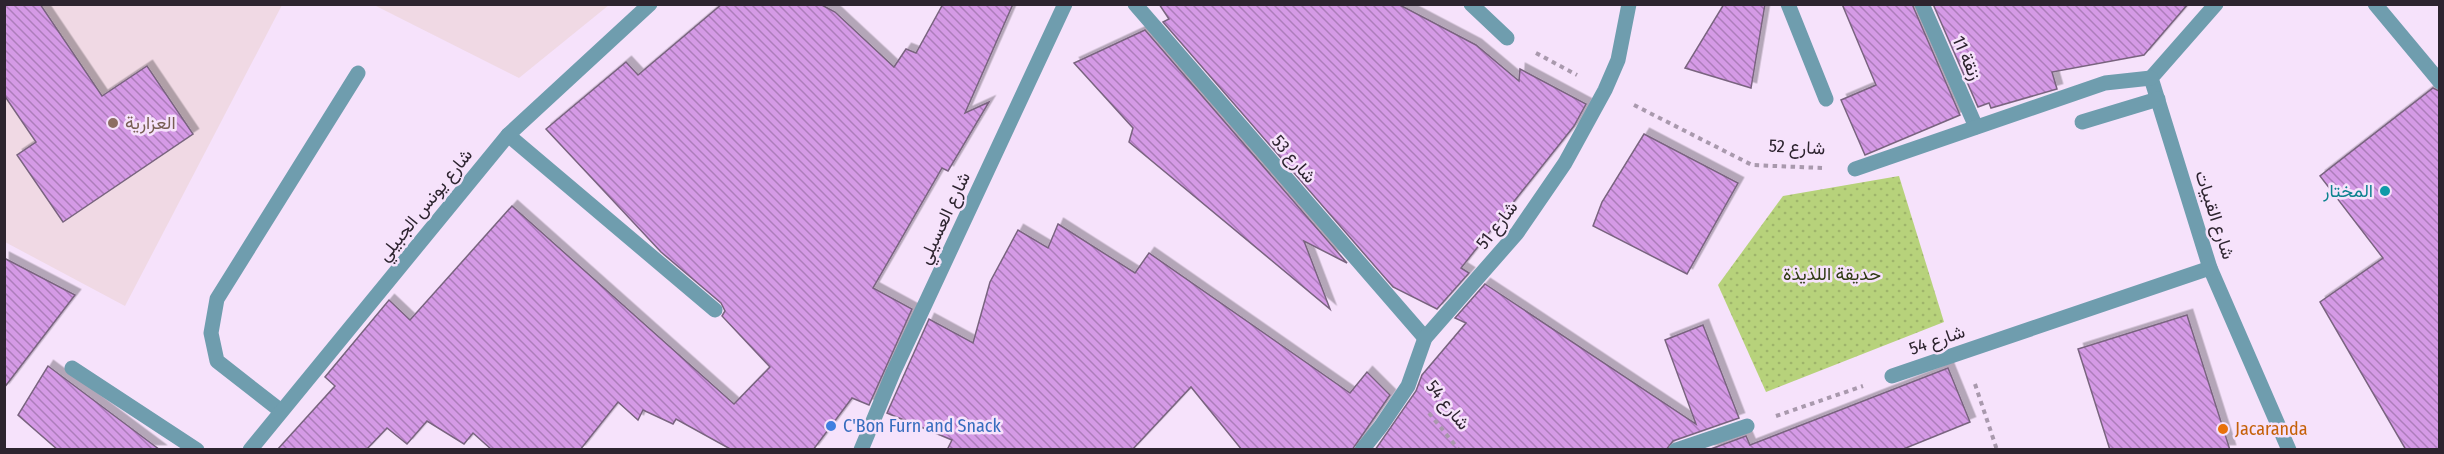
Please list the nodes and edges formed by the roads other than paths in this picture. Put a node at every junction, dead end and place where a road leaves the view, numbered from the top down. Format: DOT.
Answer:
graph roads {
  1 [pos="650,4"];
  2 [pos="1065,4"];
  3 [pos="1135,4"];
  4 [pos="1471,4"];
  5 [pos="1629,4"];
  6 [pos="1788,4"];
  7 [pos="1922,4"];
  8 [pos="2216,4"];
  9 [pos="2375,4"];
  10 [pos="1507,38"];
  11 [pos="358,73"];
  12 [pos="2151,78"];
  13 [pos="2439,82"];
  14 [pos="1826,99"];
  15 [pos="2158,99"];
  16 [pos="2082,122"];
  17 [pos="1976,127"];
  18 [pos="508,135"];
  19 [pos="1855,169"];
  20 [pos="2210,268"];
  21 [pos="714,310"];
  22 [pos="1425,338"];
  23 [pos="72,368"];
  24 [pos="1892,376"];
  25 [pos="281,411"];
  26 [pos="1747,426"];
  27 [pos="250,449"];
  28 [pos="197,450"];
  29 [pos="861,450"];
  30 [pos="1362,450"];
  31 [pos="1676,450"];
  32 [pos="2289,450"];
  1 -- 18 [label="street, شارع يونس الجبيلي"];
  2 -- 29 [label="street, شارع العسيلي"];
  3 -- 22 [label="street, شارع 53"];
  4 -- 10 [label="street"];
  5 -- 22 [label="street, شارع 51"];
  6 -- 14 [label="street"];
  7 -- 17 [label="street, زنقة 11"];
  8 -- 12 [label="street"];
  9 -- 13 [label="street"];
  11 -- 25 [label="street"];
  12 -- 15 [label="street, شارع القبيات"];
  12 -- 17 [label="street"];
  15 -- 16 [label="street"];
  15 -- 20 [label="street, شارع القبيات"];
  17 -- 19 [label="street"];
  18 -- 21 [label="street"];
  18 -- 25 [label="street, شارع يونس الجبيلي"];
  20 -- 24 [label="street, شارع 54"];
  20 -- 32 [label="street, شارع القبيات"];
  22 -- 30 [label="street, شارع 51"];
  23 -- 28 [label="street"];
  25 -- 27 [label="street, شارع يونس الجبيلي"];
  26 -- 31 [label="street"];
}
